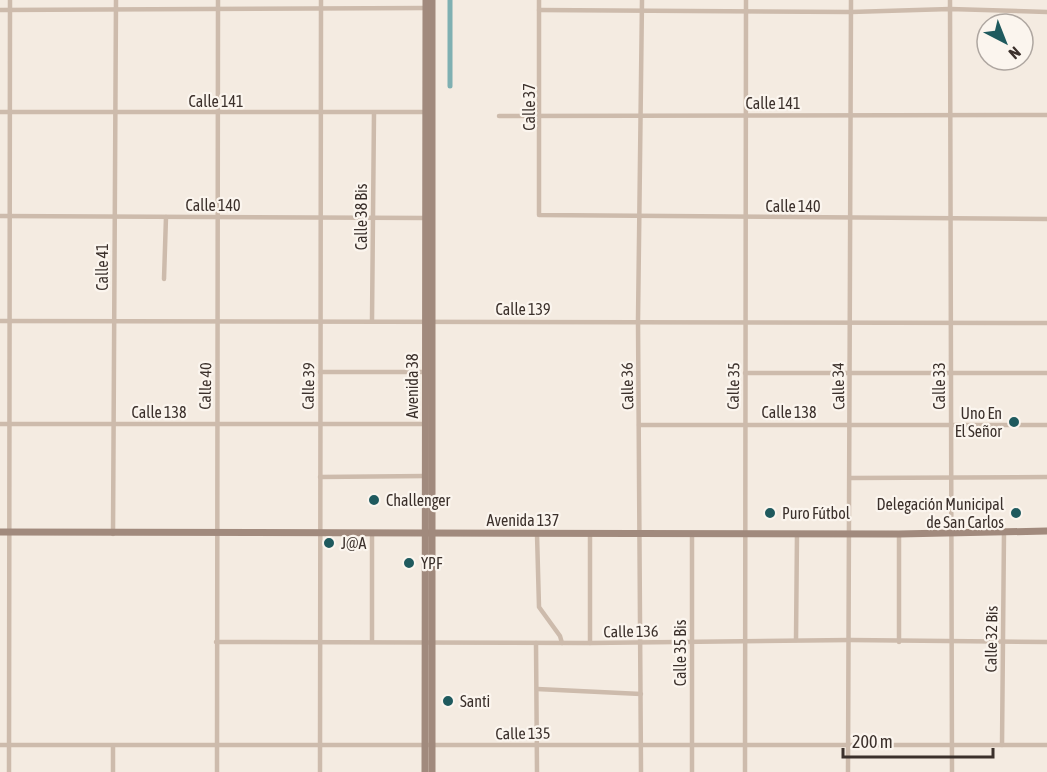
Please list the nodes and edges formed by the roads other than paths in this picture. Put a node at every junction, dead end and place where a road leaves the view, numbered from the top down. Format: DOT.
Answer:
graph roads {
  1 [pos="10,0"];
  2 [pos="116,0"];
  3 [pos="218,0"];
  4 [pos="321,0"];
  5 [pos="432,0"];
  6 [pos="539,0"];
  7 [pos="642,0"];
  8 [pos="746,0"];
  9 [pos="851,0"];
  10 [pos="950,0"];
  11 [pos="426,4"];
  12 [pos="950,9"];
  13 [pos="0,10"];
  14 [pos="10,10"];
  15 [pos="115,10"];
  16 [pos="218,10"];
  17 [pos="321,10"];
  18 [pos="539,10"];
  19 [pos="642,11"];
  20 [pos="746,12"];
  21 [pos="851,12"];
  22 [pos="1047,12"];
  23 [pos="0,112"];
  24 [pos="10,112"];
  25 [pos="429,112"];
  26 [pos="114,113"];
  27 [pos="218,113"];
  28 [pos="374,113"];
  29 [pos="321,114"];
  30 [pos="747,115"];
  31 [pos="499,116"];
  32 [pos="541,116"];
  33 [pos="641,116"];
  34 [pos="849,116"];
  35 [pos="1047,116"];
  36 [pos="950,117"];
  37 [pos="539,215"];
  38 [pos="0,216"];
  39 [pos="9,216"];
  40 [pos="113,217"];
  41 [pos="166,217"];
  42 [pos="640,217"];
  43 [pos="218,218"];
  44 [pos="320,218"];
  45 [pos="373,218"];
  46 [pos="426,218"];
  47 [pos="746,218"];
  48 [pos="850,219"];
  49 [pos="951,219"];
  50 [pos="1047,219"];
  51 [pos="164,279"];
  52 [pos="114,320"];
  53 [pos="218,320"];
  54 [pos="320,320"];
  55 [pos="372,320"];
  56 [pos="746,320"];
  57 [pos="849,320"];
  58 [pos="0,321"];
  59 [pos="10,321"];
  60 [pos="429,321"];
  61 [pos="638,321"];
  62 [pos="951,322"];
  63 [pos="1047,323"];
  64 [pos="321,372"];
  65 [pos="426,372"];
  66 [pos="850,372"];
  67 [pos="746,373"];
  68 [pos="951,373"];
  69 [pos="1047,373"];
  70 [pos="0,424"];
  71 [pos="9,424"];
  72 [pos="113,424"];
  73 [pos="217,424"];
  74 [pos="319,424"];
  75 [pos="426,424"];
  76 [pos="745,424"];
  77 [pos="851,424"];
  78 [pos="951,424"];
  79 [pos="639,425"];
  80 [pos="1047,425"];
  81 [pos="426,476"];
  82 [pos="320,477"];
  83 [pos="951,477"];
  84 [pos="1047,477"];
  85 [pos="851,478"];
  86 [pos="1047,531"];
  87 [pos="0,532"];
  88 [pos="9,532"];
  89 [pos="319,532"];
  90 [pos="372,532"];
  91 [pos="952,532"];
  92 [pos="1004,532"];
  93 [pos="217,533"];
  94 [pos="744,533"];
  95 [pos="797,533"];
  96 [pos="114,534"];
  97 [pos="429,534"];
  98 [pos="537,534"];
  99 [pos="590,534"];
  100 [pos="639,534"];
  101 [pos="692,534"];
  102 [pos="849,534"];
  103 [pos="899,534"];
  104 [pos="0,590"];
  105 [pos="9,590"];
  106 [pos="796,640"];
  107 [pos="850,640"];
  108 [pos="0,641"];
  109 [pos="9,641"];
  110 [pos="320,641"];
  111 [pos="372,641"];
  112 [pos="745,641"];
  113 [pos="216,642"];
  114 [pos="429,642"];
  115 [pos="693,642"];
  116 [pos="899,642"];
  117 [pos="951,642"];
  118 [pos="1047,642"];
  119 [pos="536,643"];
  120 [pos="562,643"];
  121 [pos="590,643"];
  122 [pos="641,643"];
  123 [pos="1004,643"];
  124 [pos="0,674"];
  125 [pos="9,674"];
  126 [pos="537,689"];
  127 [pos="641,693"];
  128 [pos="0,710"];
  129 [pos="9,710"];
  130 [pos="745,743"];
  131 [pos="536,744"];
  132 [pos="641,744"];
  133 [pos="693,744"];
  134 [pos="848,744"];
  135 [pos="0,745"];
  136 [pos="9,745"];
  137 [pos="320,745"];
  138 [pos="952,745"];
  139 [pos="1002,745"];
  140 [pos="1047,745"];
  141 [pos="113,746"];
  142 [pos="216,746"];
  143 [pos="429,746"];
  144 [pos="9,772"];
  145 [pos="113,772"];
  146 [pos="217,772"];
  147 [pos="320,772"];
  148 [pos="425,772"];
  149 [pos="432,772"];
  150 [pos="537,772"];
  151 [pos="641,772"];
  152 [pos="692,772"];
  153 [pos="745,772"];
  154 [pos="848,772"];
  155 [pos="952,772"];
  1 -- 14 [label="street"];
  2 -- 15 [label="street, Calle 41"];
  3 -- 16 [label="street, Calle 40"];
  4 -- 17 [label="street, Calle 39"];
  5 -- 25 [label="main road, Avenida 38"];
  6 -- 18 [label="street, Calle 37"];
  7 -- 19 [label="street, Calle 36"];
  8 -- 20 [label="street, Calle 35"];
  9 -- 21 [label="street, Calle 34"];
  10 -- 12 [label="street, Calle 33"];
  11 -- 17 [label="street"];
  11 -- 25 [label="main road, Avenida 38"];
  12 -- 21 [label="street"];
  12 -- 22 [label="street"];
  12 -- 36 [label="street, Calle 33"];
  13 -- 14 [label="street"];
  14 -- 15 [label="street"];
  14 -- 24 [label="street"];
  15 -- 16 [label="street"];
  15 -- 26 [label="street, Calle 41"];
  16 -- 17 [label="street"];
  16 -- 27 [label="street, Calle 40"];
  17 -- 29 [label="street, Calle 39"];
  18 -- 19 [label="street"];
  18 -- 32 [label="street, Calle 37"];
  19 -- 20 [label="street"];
  19 -- 33 [label="street, Calle 36"];
  20 -- 21 [label="street"];
  20 -- 30 [label="street, Calle 35"];
  21 -- 34 [label="street, Calle 34"];
  23 -- 24 [label="street, Calle 141"];
  24 -- 26 [label="street, Calle 141"];
  24 -- 39 [label="street"];
  25 -- 28 [label="street, Calle 141"];
  25 -- 46 [label="main road, Avenida 38"];
  25 -- 60 [label="main road, Avenida 38"];
  26 -- 27 [label="street, Calle 141"];
  26 -- 40 [label="street, Calle 41"];
  27 -- 29 [label="street, Calle 141"];
  27 -- 43 [label="street, Calle 40"];
  28 -- 29 [label="street, Calle 141"];
  28 -- 45 [label="street, Calle 38 Bis"];
  29 -- 44 [label="street, Calle 39"];
  30 -- 33 [label="street, Calle 141"];
  30 -- 34 [label="street, Calle 141"];
  30 -- 47 [label="street, Calle 35"];
  31 -- 32 [label="street, Calle 141"];
  32 -- 33 [label="street, Calle 141"];
  32 -- 37 [label="street, Calle 37"];
  33 -- 42 [label="street, Calle 36"];
  34 -- 36 [label="street, Calle 141"];
  34 -- 48 [label="street, Calle 34"];
  35 -- 36 [label="street, Calle 141"];
  36 -- 49 [label="street, Calle 33"];
  37 -- 42 [label="street, Calle 140"];
  38 -- 39 [label="street, Calle 140"];
  39 -- 40 [label="street, Calle 140"];
  39 -- 59 [label="street"];
  40 -- 41 [label="street, Calle 140"];
  40 -- 52 [label="street, Calle 41"];
  41 -- 43 [label="street, Calle 140"];
  41 -- 51 [label="street"];
  42 -- 47 [label="street, Calle 140"];
  42 -- 61 [label="street, Calle 36"];
  43 -- 44 [label="street, Calle 140"];
  43 -- 53 [label="street, Calle 40"];
  44 -- 45 [label="street, Calle 140"];
  44 -- 54 [label="street, Calle 39"];
  45 -- 46 [label="street, Calle 140"];
  45 -- 55 [label="street, Calle 38 Bis"];
  46 -- 60 [label="main road, Avenida 38"];
  47 -- 48 [label="street, Calle 140"];
  47 -- 56 [label="street, Calle 35"];
  48 -- 49 [label="street, Calle 140"];
  48 -- 57 [label="street, Calle 34"];
  49 -- 50 [label="street, Calle 140"];
  49 -- 62 [label="street, Calle 33"];
  52 -- 53 [label="street, Calle 139"];
  52 -- 59 [label="street, Calle 139"];
  52 -- 72 [label="street, Calle 41"];
  53 -- 54 [label="street, Calle 139"];
  53 -- 73 [label="street, Calle 40"];
  54 -- 55 [label="street, Calle 139"];
  54 -- 64 [label="street, Calle 39"];
  55 -- 60 [label="street, Calle 139"];
  56 -- 57 [label="street, Calle 139"];
  56 -- 61 [label="street, Calle 139"];
  56 -- 67 [label="street, Calle 35"];
  57 -- 62 [label="street, Calle 139"];
  57 -- 66 [label="street, Calle 34"];
  58 -- 59 [label="street, Calle 139"];
  59 -- 71 [label="street"];
  60 -- 61 [label="street, Calle 139"];
  60 -- 65 [label="main road, Avenida 38"];
  60 -- 97 [label="main road, Avenida 38"];
  61 -- 79 [label="street, Calle 36"];
  62 -- 63 [label="street, Calle 139"];
  62 -- 68 [label="street, Calle 33"];
  64 -- 65 [label="street"];
  64 -- 74 [label="street, Calle 39"];
  65 -- 75 [label="main road, Avenida 38"];
  66 -- 67 [label="street"];
  66 -- 68 [label="street"];
  66 -- 77 [label="street, Calle 34"];
  67 -- 76 [label="street, Calle 35"];
  68 -- 69 [label="street"];
  68 -- 78 [label="street, Calle 33"];
  70 -- 71 [label="street, Calle 138"];
  71 -- 72 [label="street, Calle 138"];
  71 -- 88 [label="street"];
  72 -- 73 [label="street, Calle 138"];
  72 -- 96 [label="street, Calle 41"];
  73 -- 74 [label="street, Calle 138"];
  73 -- 93 [label="street, Calle 40"];
  74 -- 75 [label="street, Calle 138"];
  74 -- 82 [label="street, Calle 39"];
  75 -- 81 [label="main road, Avenida 38"];
  76 -- 77 [label="street, Calle 138"];
  76 -- 79 [label="street, Calle 138"];
  76 -- 94 [label="street, Calle 35"];
  77 -- 78 [label="street, Calle 138"];
  77 -- 85 [label="street, Calle 34"];
  78 -- 80 [label="street, Calle 138"];
  78 -- 83 [label="street, Calle 33"];
  79 -- 100 [label="street, Calle 36"];
  81 -- 82 [label="street"];
  81 -- 97 [label="main road, Avenida 38"];
  82 -- 89 [label="street, Calle 39"];
  83 -- 84 [label="street"];
  83 -- 85 [label="street"];
  83 -- 91 [label="street, Calle 33"];
  85 -- 102 [label="street, Calle 34"];
  86 -- 92 [label="main road, Avenida 137"];
  87 -- 88 [label="main road, Avenida 137"];
  88 -- 96 [label="main road, Avenida 137"];
  88 -- 105 [label="street"];
  89 -- 90 [label="main road, Avenida 137"];
  89 -- 93 [label="main road, Avenida 137"];
  89 -- 110 [label="street, Calle 39"];
  90 -- 97 [label="main road, Avenida 137"];
  90 -- 111 [label="street"];
  91 -- 92 [label="main road, Avenida 137"];
  91 -- 103 [label="main road, Avenida 137"];
  91 -- 117 [label="street, Calle 33"];
  92 -- 123 [label="street, Calle 32 Bis"];
  93 -- 96 [label="main road, Avenida 137"];
  93 -- 113 [label="street, Calle 40"];
  94 -- 95 [label="main road, Avenida 137"];
  94 -- 101 [label="main road, Avenida 137"];
  94 -- 112 [label="street, Calle 35"];
  95 -- 102 [label="main road, Avenida 137"];
  95 -- 106 [label="street"];
  97 -- 98 [label="main road, Avenida 137"];
  97 -- 114 [label="main road, Avenida 38"];
  98 -- 99 [label="main road, Avenida 137"];
  98 -- 120 [label="street"];
  99 -- 100 [label="main road, Avenida 137"];
  99 -- 121 [label="street"];
  100 -- 101 [label="main road, Avenida 137"];
  100 -- 122 [label="street, Calle 36"];
  101 -- 115 [label="street, Calle 35 Bis"];
  102 -- 103 [label="main road, Avenida 137"];
  102 -- 107 [label="street, Calle 34"];
  103 -- 116 [label="street"];
  104 -- 105 [label="street"];
  105 -- 109 [label="street"];
  106 -- 107 [label="street, Calle 136"];
  106 -- 112 [label="street, Calle 136"];
  107 -- 116 [label="street, Calle 136"];
  107 -- 134 [label="street, Calle 34"];
  108 -- 109 [label="street"];
  109 -- 125 [label="street"];
  110 -- 111 [label="street, Calle 136"];
  110 -- 113 [label="street, Calle 136"];
  110 -- 137 [label="street, Calle 39"];
  111 -- 114 [label="street, Calle 136"];
  112 -- 115 [label="street, Calle 136"];
  112 -- 130 [label="street, Calle 35"];
  113 -- 142 [label="street, Calle 40"];
  114 -- 119 [label="street, Calle 136"];
  114 -- 143 [label="main road, Avenida 38"];
  115 -- 122 [label="street, Calle 136"];
  115 -- 133 [label="street, Calle 35 Bis"];
  116 -- 117 [label="street, Calle 136"];
  117 -- 123 [label="street, Calle 136"];
  117 -- 138 [label="street, Calle 33"];
  118 -- 123 [label="street, Calle 136"];
  119 -- 120 [label="street, Calle 136"];
  119 -- 126 [label="street"];
  120 -- 121 [label="street, Calle 136"];
  121 -- 122 [label="street, Calle 136"];
  122 -- 127 [label="street, Calle 36"];
  123 -- 139 [label="street, Calle 32 Bis"];
  124 -- 125 [label="street"];
  125 -- 129 [label="street"];
  126 -- 127 [label="street"];
  126 -- 131 [label="street"];
  127 -- 132 [label="street, Calle 36"];
  128 -- 129 [label="street"];
  129 -- 136 [label="street"];
  130 -- 133 [label="street, Calle 135"];
  130 -- 134 [label="street, Calle 135"];
  130 -- 153 [label="street, Calle 35"];
  131 -- 132 [label="street, Calle 135"];
  131 -- 143 [label="street, Calle 135"];
  131 -- 150 [label="street"];
  132 -- 133 [label="street, Calle 135"];
  132 -- 151 [label="street, Calle 36"];
  133 -- 152 [label="street, Calle 35 Bis"];
  134 -- 138 [label="street, Calle 135"];
  134 -- 154 [label="street, Calle 34"];
  135 -- 136 [label="street, Calle 135"];
  136 -- 141 [label="street, Calle 135"];
  136 -- 144 [label="street"];
  137 -- 142 [label="street, Calle 135"];
  137 -- 143 [label="street, Calle 135"];
  137 -- 147 [label="street, Calle 39"];
  138 -- 139 [label="street, Calle 135"];
  138 -- 155 [label="street, Calle 33"];
  139 -- 140 [label="street, Calle 135"];
  141 -- 142 [label="street, Calle 135"];
  141 -- 145 [label="street"];
  142 -- 146 [label="street, Calle 40"];
  143 -- 148 [label="main road, Avenida 38"];
  143 -- 149 [label="main road, Avenida 38"];
}
